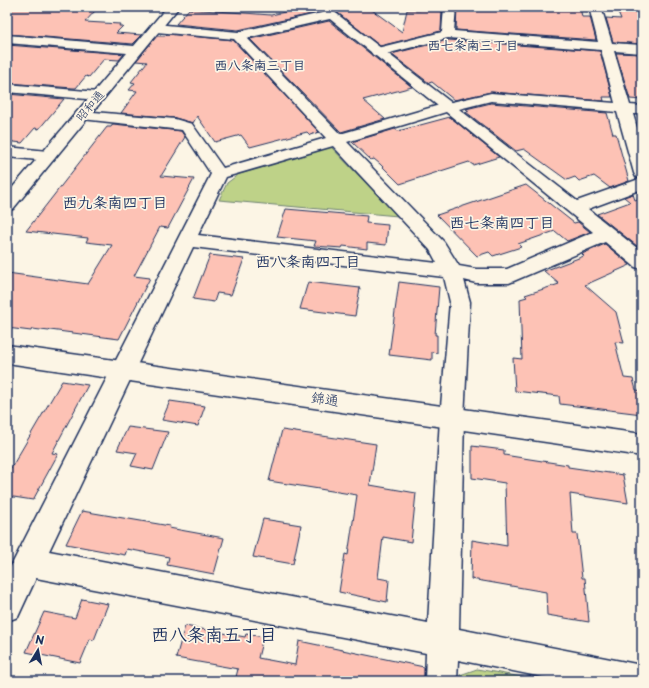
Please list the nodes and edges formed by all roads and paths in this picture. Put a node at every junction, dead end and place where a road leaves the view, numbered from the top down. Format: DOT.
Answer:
graph roads {
  1 [pos="174,7"];
  2 [pos="450,7"];
  3 [pos="595,7"];
  4 [pos="325,11"];
  5 [pos="156,28"];
  6 [pos="448,34"];
  7 [pos="238,36"];
  8 [pos="7,39"];
  9 [pos="606,46"];
  10 [pos="642,49"];
  11 [pos="138,50"];
  12 [pos="378,52"];
  13 [pos="7,88"];
  14 [pos="98,96"];
  15 [pos="448,107"];
  16 [pos="622,108"];
  17 [pos="642,110"];
  18 [pos="82,115"];
  19 [pos="336,140"];
  20 [pos="7,152"];
  21 [pos="48,156"];
  22 [pos="642,173"];
  23 [pos="219,174"];
  24 [pos="642,183"];
  25 [pos="7,205"];
  26 [pos="574,208"];
  27 [pos="606,234"];
  28 [pos="187,240"];
  29 [pos="642,262"];
  30 [pos="452,271"];
  31 [pos="7,354"];
  32 [pos="122,369"];
  33 [pos="452,418"];
  34 [pos="642,444"];
  35 [pos="28,562"];
  36 [pos="7,606"];
  37 [pos="443,641"];
  38 [pos="441,681"];
  39 [pos="639,681"];
  1 -- 5 [label="street, 昭和通"];
  2 -- 6 [label="street"];
  3 -- 9 [label="street"];
  4 -- 7 [label="street"];
  4 -- 12 [label="street"];
  5 -- 7 [label="street"];
  5 -- 11 [label="street, 昭和通"];
  6 -- 9 [label="street"];
  6 -- 12 [label="street"];
  7 -- 19 [label="street"];
  8 -- 11 [label="street"];
  9 -- 10 [label="street"];
  9 -- 16 [label="street"];
  11 -- 14 [label="street, 昭和通"];
  12 -- 15 [label="street"];
  13 -- 14 [label="street"];
  14 -- 18 [label="street, 昭和通"];
  15 -- 16 [label="street"];
  15 -- 19 [label="street"];
  15 -- 26 [label="street"];
  16 -- 17 [label="street"];
  16 -- 22 [label="street"];
  18 -- 21 [label="street, 昭和通"];
  18 -- 23 [label="street"];
  19 -- 23 [label="street"];
  19 -- 30 [label="street"];
  20 -- 21 [label="street"];
  21 -- 25 [label="street, 昭和通"];
  23 -- 28 [label="street"];
  24 -- 26 [label="street"];
  26 -- 27 [label="street"];
  27 -- 29 [label="street"];
  27 -- 30 [label="street"];
  28 -- 30 [label="street"];
  28 -- 32 [label="street"];
  30 -- 33 [label="street"];
  31 -- 32 [label="street, 錦通"];
  32 -- 33 [label="street, 錦通"];
  32 -- 35 [label="street"];
  33 -- 34 [label="street, 錦通"];
  33 -- 37 [label="street"];
  35 -- 36 [label="street"];
  35 -- 37 [label="street"];
  37 -- 38 [label="street"];
  37 -- 39 [label="street"];
}
